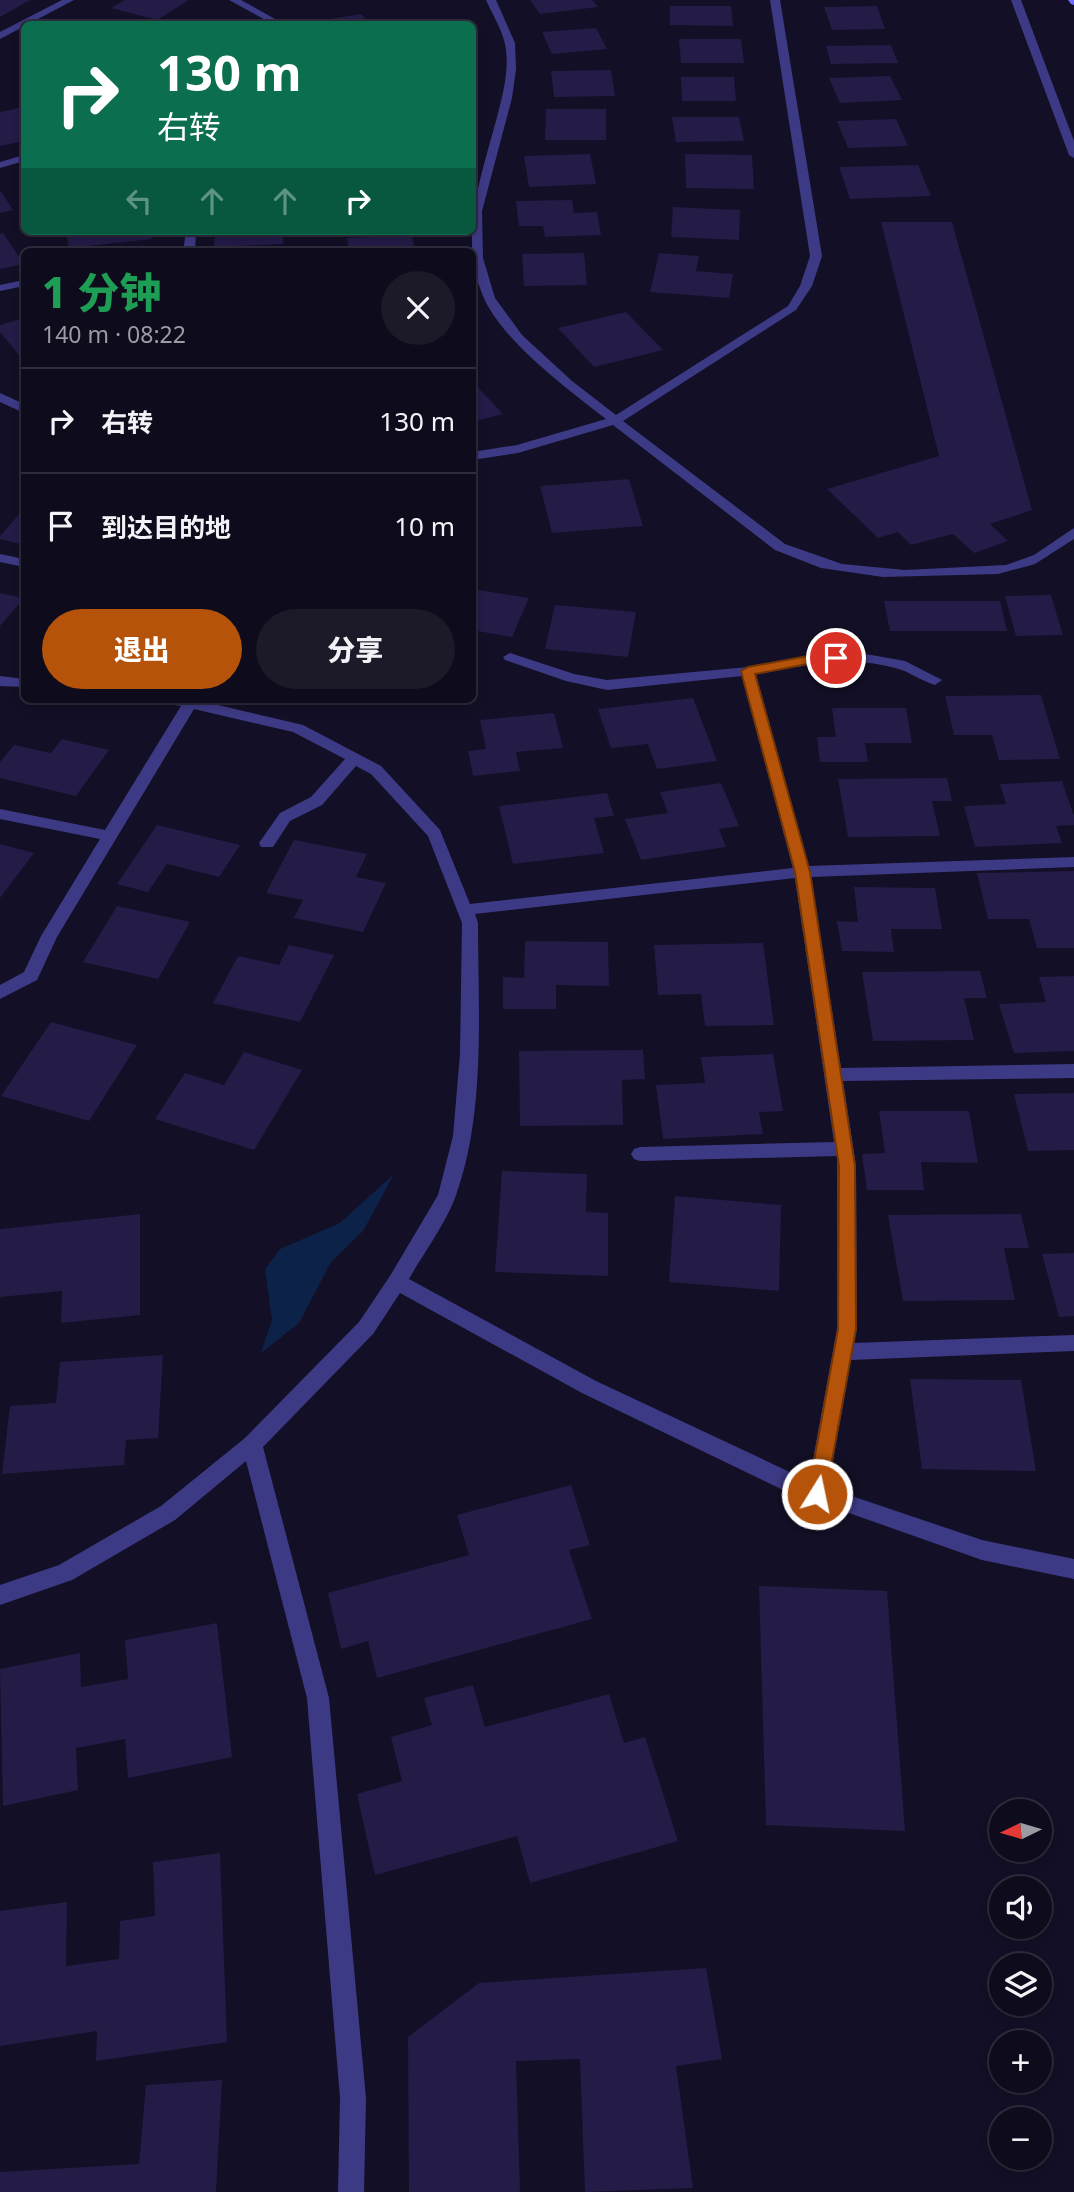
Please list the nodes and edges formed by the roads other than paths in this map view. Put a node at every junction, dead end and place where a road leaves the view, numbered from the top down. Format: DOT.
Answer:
graph roads {
  1 [pos="69,0"];
  2 [pos="233,0"];
  3 [pos="491,0"];
  4 [pos="775,0"];
  5 [pos="1016,0"];
  6 [pos="29,21"];
  7 [pos="273,21"];
  8 [pos="21,25"];
  9 [pos="0,36"];
  10 [pos="1074,155"];
  11 [pos="21,159"];
  12 [pos="0,165"];
  13 [pos="21,284"];
  14 [pos="0,288"];
  15 [pos="0,397"];
  16 [pos="21,408"];
  17 [pos="616,420"];
  18 [pos="476,455"];
  19 [pos="1074,532"];
  20 [pos="0,558"];
  21 [pos="21,562"];
  22 [pos="510,657"];
  23 [pos="748,671"];
  24 [pos="934,680"];
  25 [pos="0,681"];
  26 [pos="21,683"];
  27 [pos="190,703"];
  28 [pos="354,758"];
  29 [pos="0,814"];
  30 [pos="110,836"];
  31 [pos="267,843"];
  32 [pos="1074,862"];
  33 [pos="803,872"];
  34 [pos="464,910"];
  35 [pos="0,993"];
  36 [pos="1074,1071"];
  37 [pos="833,1074"];
  38 [pos="844,1149"];
  39 [pos="640,1154"];
  40 [pos="397,1282"];
  41 [pos="1074,1343"];
  42 [pos="842,1352"];
  43 [pos="252,1444"];
  44 [pos="817,1494"];
  45 [pos="1074,1569"];
  46 [pos="0,1595"];
  47 [pos="351,2192"];
  1 -- 6 [label="lane"];
  2 -- 7 [label="lane"];
  3 -- 17 [label="lane"];
  4 -- 17 [label="lane"];
  5 -- 10 [label="lane"];
  8 -- 9 [label="lane"];
  11 -- 12 [label="lane"];
  13 -- 14 [label="lane"];
  15 -- 16 [label="lane"];
  17 -- 18 [label="lane"];
  17 -- 19 [label="lane"];
  20 -- 21 [label="lane"];
  22 -- 23 [label="lane"];
  23 -- 24 [label="lane"];
  23 -- 33 [label="lane"];
  25 -- 26 [label="lane"];
  27 -- 28 [label="lane"];
  27 -- 30 [label="lane"];
  28 -- 31 [label="lane"];
  28 -- 34 [label="lane"];
  29 -- 30 [label="lane"];
  30 -- 35 [label="lane"];
  32 -- 33 [label="lane"];
  33 -- 34 [label="lane"];
  33 -- 37 [label="lane"];
  34 -- 40 [label="lane"];
  36 -- 37 [label="lane"];
  37 -- 38 [label="lane"];
  38 -- 39 [label="lane"];
  38 -- 42 [label="lane"];
  40 -- 43 [label="lane"];
  40 -- 44 [label="lane"];
  41 -- 42 [label="lane"];
  42 -- 44 [label="lane"];
  43 -- 46 [label="lane"];
  43 -- 47 [label="lane"];
  44 -- 45 [label="lane"];
}
